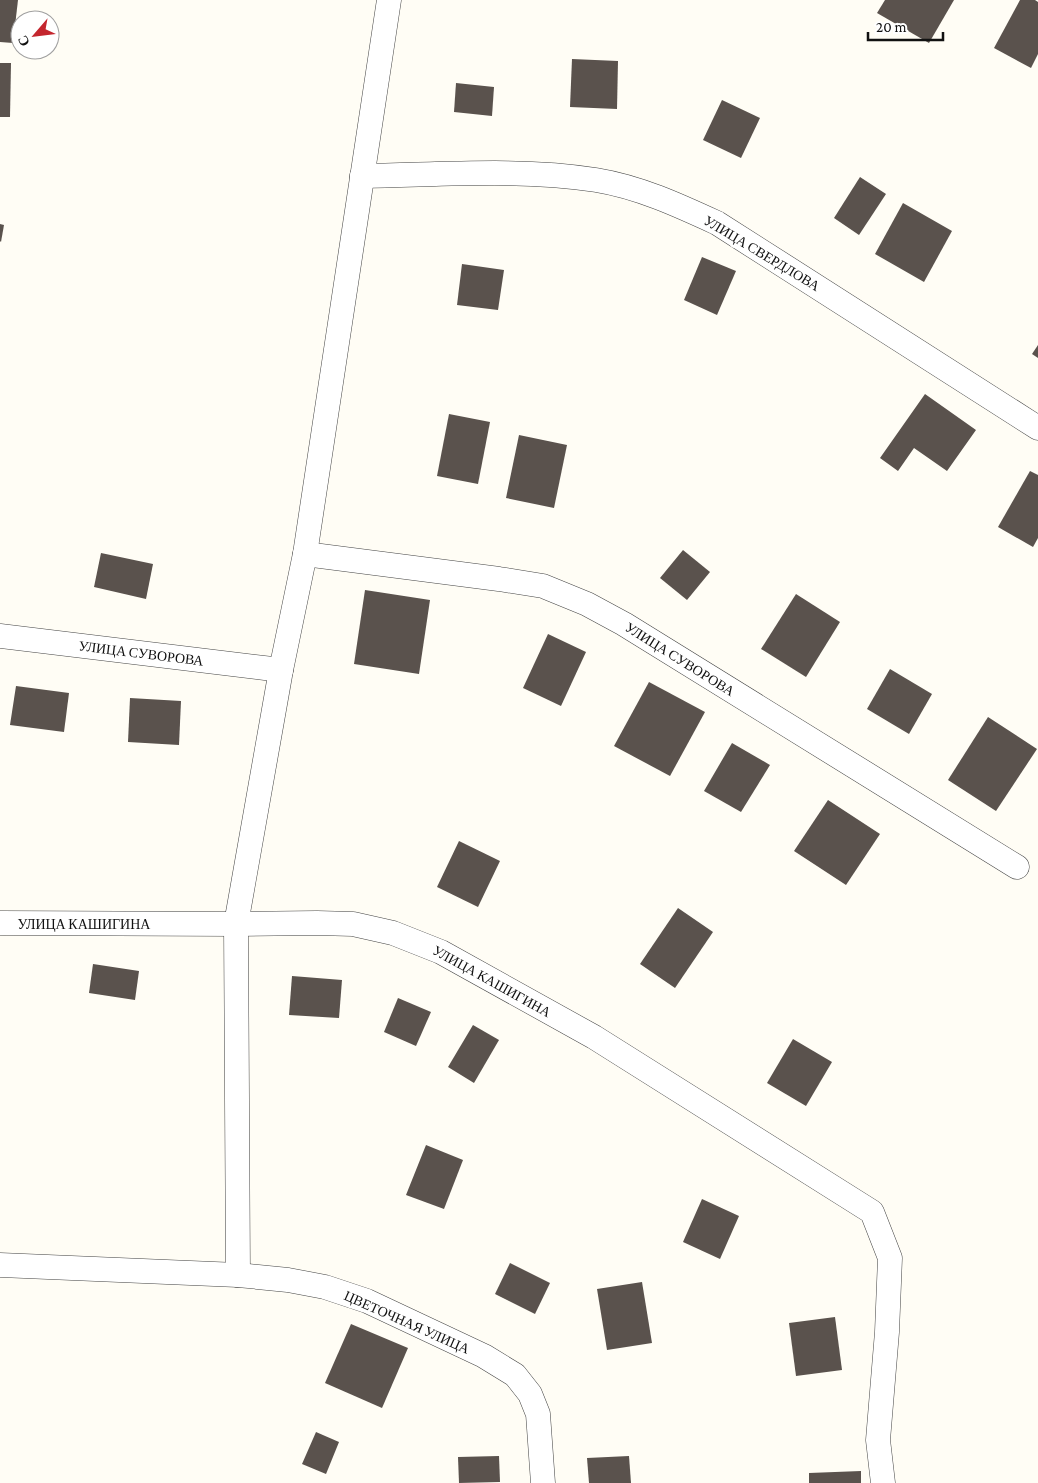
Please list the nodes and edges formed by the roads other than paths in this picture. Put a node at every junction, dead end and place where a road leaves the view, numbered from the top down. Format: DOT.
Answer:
graph roads {
  1 [pos="389,0"];
  2 [pos="362,176"];
  3 [pos="1038,428"];
  4 [pos="306,554"];
  5 [pos="0,636"];
  6 [pos="281,670"];
  7 [pos="1017,867"];
  8 [pos="0,923"];
  9 [pos="236,924"];
  10 [pos="0,1265"];
  11 [pos="238,1275"];
  12 [pos="543,1483"];
  13 [pos="883,1483"];
  1 -- 2 [label="street"];
  2 -- 3 [label="street, УЛИЦА СВЕРДЛОВА"];
  2 -- 4 [label="street"];
  4 -- 6 [label="street"];
  4 -- 7 [label="street, УЛИЦА СУВОРОВА"];
  5 -- 6 [label="street, УЛИЦА СУВОРОВА"];
  6 -- 9 [label="street"];
  8 -- 9 [label="street, УЛИЦА КАШИГИНА"];
  9 -- 11 [label="street"];
  9 -- 13 [label="street, УЛИЦА КАШИГИНА"];
  10 -- 11 [label="street, ЦВЕТОЧНАЯ УЛИЦА"];
  11 -- 12 [label="street, ЦВЕТОЧНАЯ УЛИЦА"];
}
